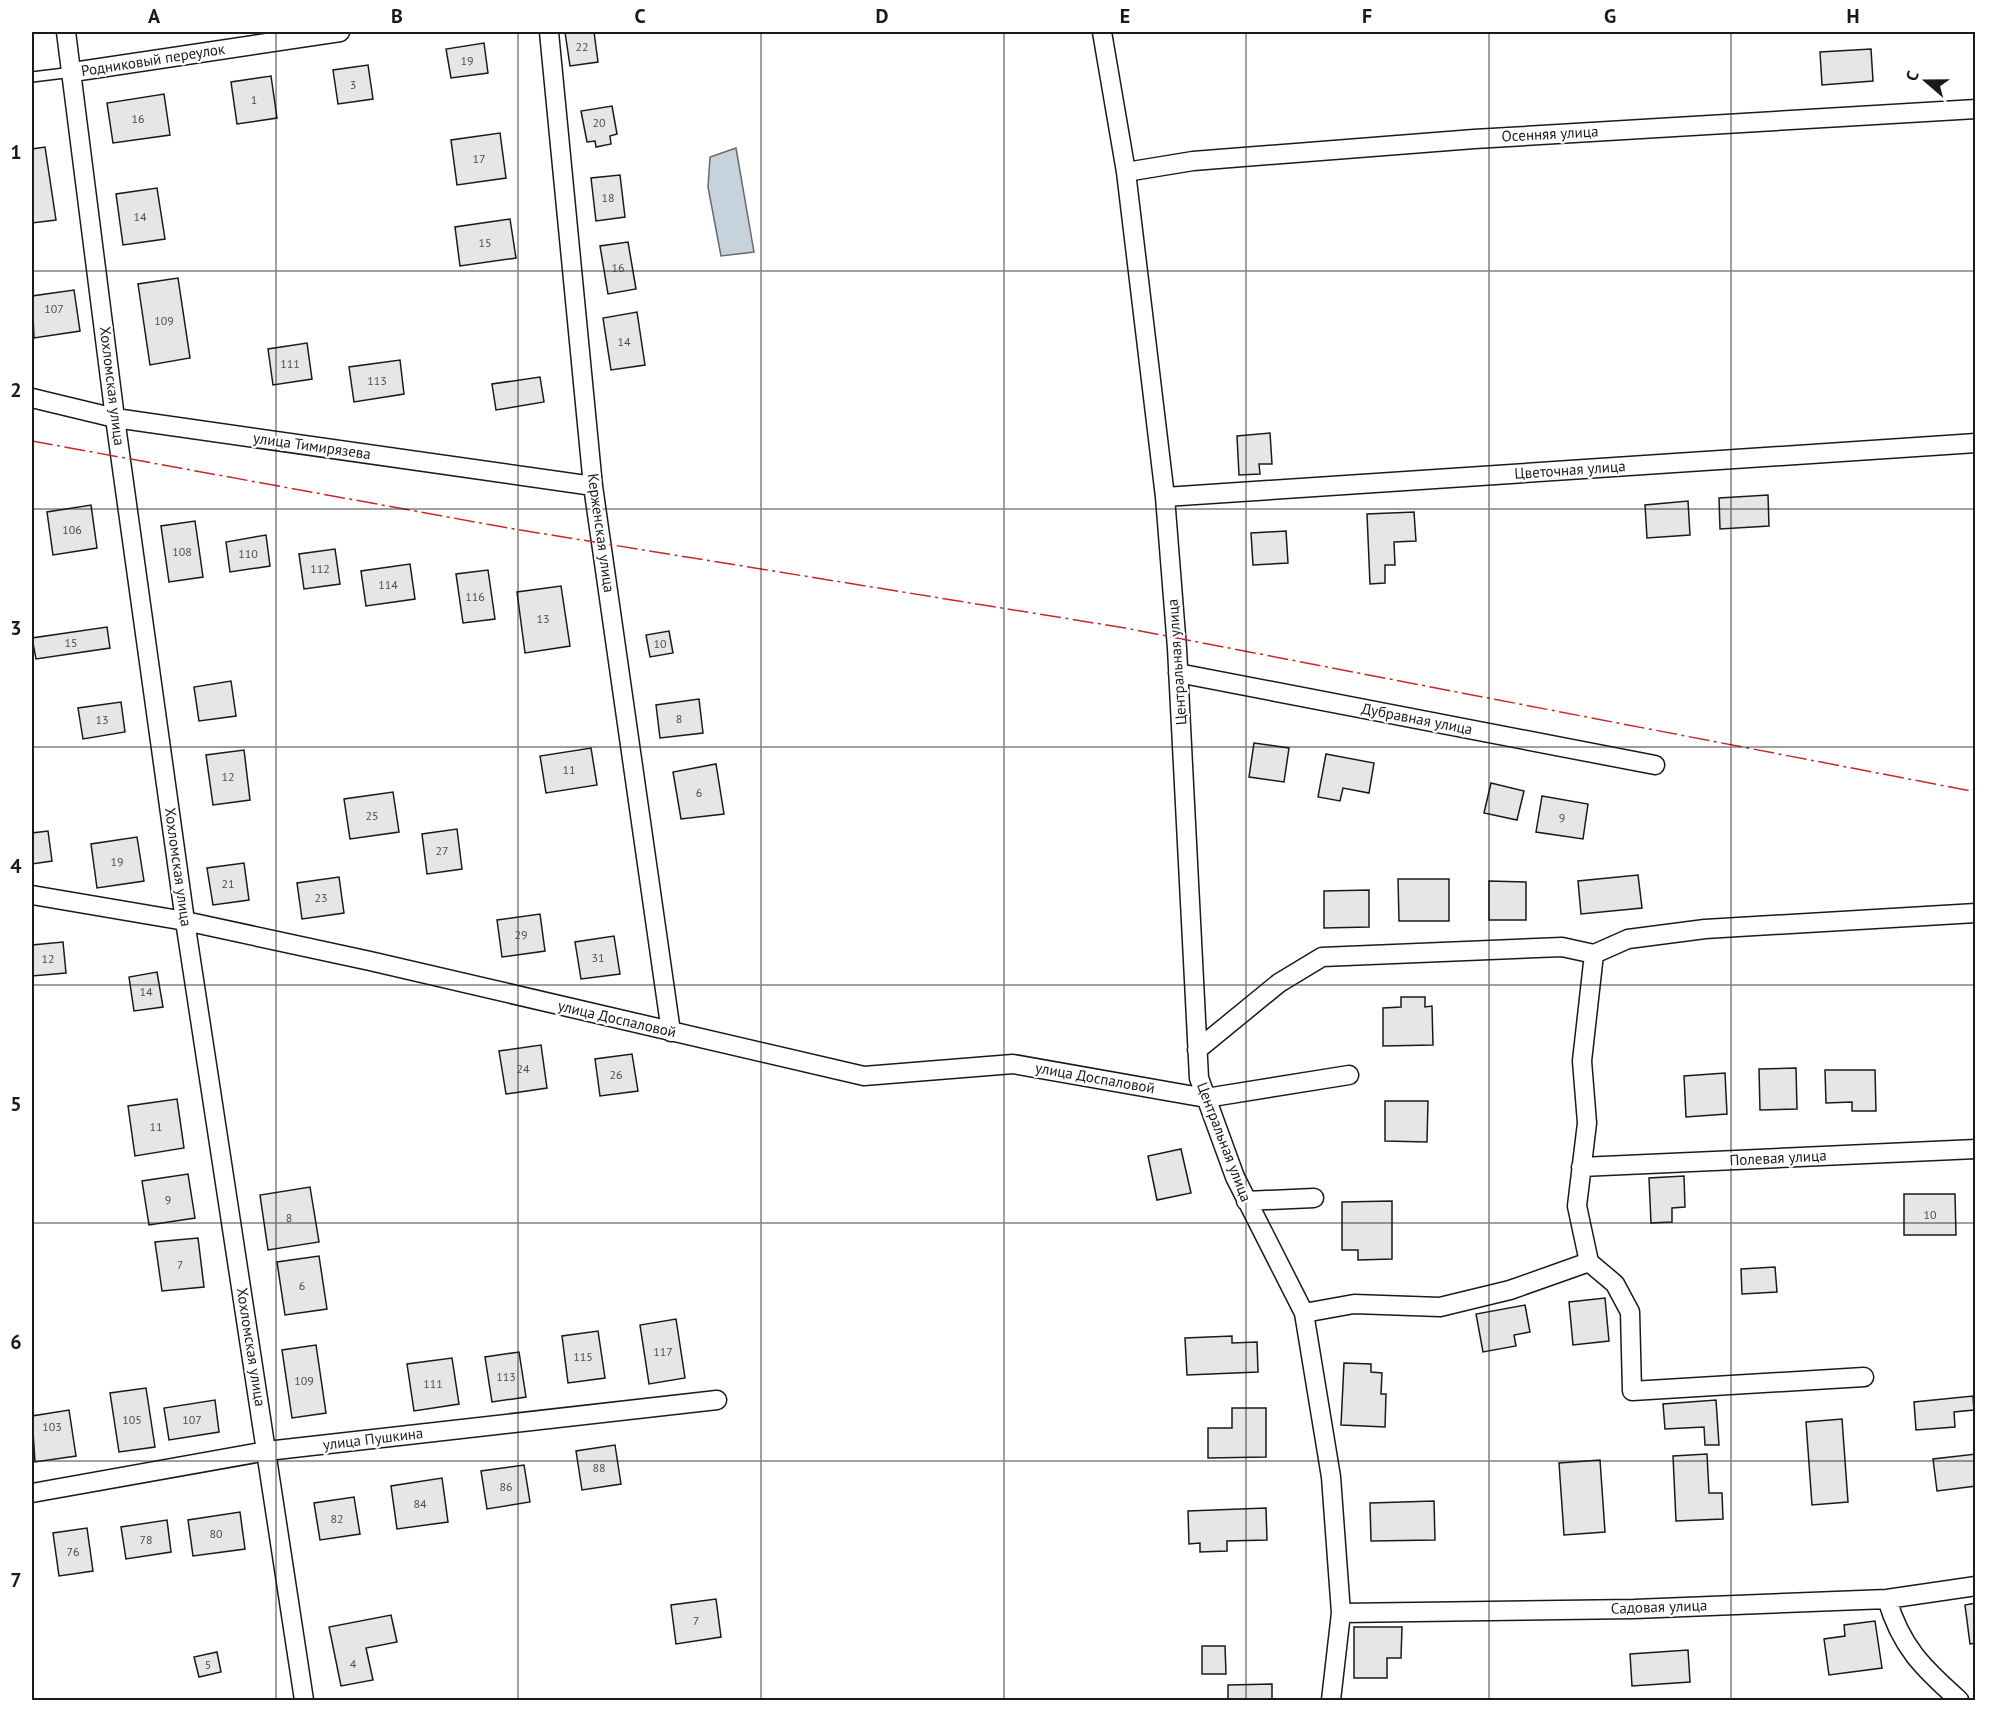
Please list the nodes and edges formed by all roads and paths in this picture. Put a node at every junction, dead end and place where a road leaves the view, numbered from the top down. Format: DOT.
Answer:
graph roads {
  1 [pos="66,32"];
  2 [pos="340,32"];
  3 [pos="549,32"];
  4 [pos="1102,32"];
  5 [pos="73,72"];
  6 [pos="32,77"];
  7 [pos="1976,109"];
  8 [pos="1126,172"];
  9 [pos="32,399"];
  10 [pos="116,418"];
  11 [pos="1976,443"];
  12 [pos="593,486"];
  13 [pos="1165,497"];
  14 [pos="1178,673"];
  15 [pos="1655,765"];
  16 [pos="32,895"];
  17 [pos="1976,913"];
  18 [pos="185,921"];
  19 [pos="1594,954"];
  20 [pos="671,1032"];
  21 [pos="1197,1050"];
  22 [pos="1349,1075"];
  23 [pos="1206,1098"];
  24 [pos="1976,1149"];
  25 [pos="1581,1167"];
  26 [pos="1314,1198"];
  27 [pos="1246,1201"];
  28 [pos="1589,1262"];
  29 [pos="1304,1313"];
  30 [pos="1864,1377"];
  31 [pos="717,1400"];
  32 [pos="267,1451"];
  33 [pos="32,1493"];
  34 [pos="1976,1586"];
  35 [pos="1887,1599"];
  36 [pos="1341,1613"];
  37 [pos="304,1701"];
  38 [pos="1330,1701"];
  39 [pos="1959,1701"];
  1 -- 5 [label="street, Хохломская улица"];
  2 -- 5 [label="street, Родниковый переулок"];
  3 -- 12 [label="street, Керженская улица"];
  4 -- 8 [label="street, Центральная улица"];
  5 -- 6 [label="lane"];
  5 -- 10 [label="street, Хохломская улица"];
  7 -- 8 [label="street, Осенняя улица"];
  8 -- 13 [label="street, Центральная улица"];
  9 -- 10 [label="street, улица Тимирязева"];
  10 -- 12 [label="street, улица Тимирязева"];
  10 -- 18 [label="street, Хохломская улица"];
  11 -- 13 [label="street, Цветочная улица"];
  12 -- 20 [label="street, Керженская улица"];
  13 -- 14 [label="street, Центральная улица"];
  14 -- 15 [label="street, Дубравная улица"];
  14 -- 21 [label="street, Центральная улица"];
  16 -- 18 [label="street, улица Доспаловой"];
  17 -- 19 [label="street"];
  18 -- 20 [label="street, улица Доспаловой"];
  18 -- 32 [label="street, Хохломская улица"];
  19 -- 21 [label="street"];
  19 -- 25 [label="street"];
  20 -- 23 [label="street, улица Доспаловой"];
  21 -- 23 [label="street, Центральная улица"];
  22 -- 23 [label="street, улица Доспаловой"];
  23 -- 27 [label="street, Центральная улица"];
  24 -- 25 [label="street, Полевая улица"];
  25 -- 28 [label="street"];
  26 -- 27 [label="street"];
  27 -- 29 [label="street, Центральная улица"];
  28 -- 29 [label="street"];
  28 -- 30 [label="street"];
  29 -- 36 [label="street, Центральная улица"];
  31 -- 32 [label="street, улица Пушкина"];
  32 -- 33 [label="street, улица Пушкина"];
  32 -- 37 [label="street, Хохломская улица"];
  34 -- 35 [label="street, Садовая улица"];
  35 -- 36 [label="street, Садовая улица"];
  35 -- 39 [label="street"];
  36 -- 38 [label="street, Центральная улица"];
}
